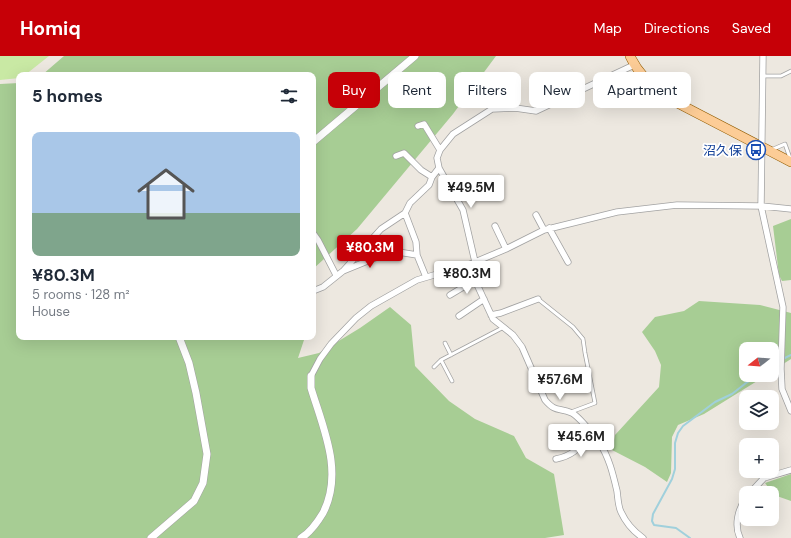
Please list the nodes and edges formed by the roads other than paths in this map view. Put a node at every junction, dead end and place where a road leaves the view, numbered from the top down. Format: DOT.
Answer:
graph roads {
  1 [pos="415,56"];
  2 [pos="763,56"];
  3 [pos="632,60"];
  4 [pos="791,71"];
  5 [pos="763,76"];
  6 [pos="418,126"];
  7 [pos="316,139"];
  8 [pos="765,148"];
  9 [pos="440,150"];
  10 [pos="396,156"];
  11 [pos="791,161"];
  12 [pos="439,168"];
  13 [pos="432,177"];
  14 [pos="760,206"];
  15 [pos="791,209"];
  16 [pos="405,213"];
  17 [pos="536,215"];
  18 [pos="495,226"];
  19 [pos="547,229"];
  20 [pos="316,238"];
  21 [pos="506,249"];
  22 [pos="417,255"];
  23 [pos="475,262"];
  24 [pos="568,262"];
  25 [pos="468,265"];
  26 [pos="343,271"];
  27 [pos="336,275"];
  28 [pos="426,277"];
  29 [pos="475,280"];
  30 [pos="316,290"];
  31 [pos="450,295"];
  32 [pos="484,299"];
  33 [pos="538,299"];
  34 [pos="491,315"];
  35 [pos="459,316"];
  36 [pos="504,328"];
  37 [pos="180,340"];
  38 [pos="445,343"];
  39 [pos="451,355"];
  40 [pos="441,360"];
  41 [pos="434,367"];
  42 [pos="311,376"];
  43 [pos="452,380"];
  44 [pos="791,411"];
  45 [pos="571,412"];
  46 [pos="591,433"];
  47 [pos="556,458"];
  48 [pos="791,470"];
  49 [pos="757,486"];
  50 [pos="739,513"];
  51 [pos="151,538"];
  52 [pos="301,538"];
  53 [pos="643,538"];
  54 [pos="740,538"];
  1 -- 7 [label="street"];
  2 -- 5 [label="street"];
  3 -- 8 [label="main road"];
  3 -- 9 [label="street"];
  4 -- 5 [label="lane"];
  5 -- 8 [label="street"];
  6 -- 9 [label="street"];
  8 -- 11 [label="main road"];
  8 -- 14 [label="street"];
  9 -- 12 [label="street"];
  10 -- 13 [label="street"];
  12 -- 13 [label="street"];
  12 -- 23 [label="street"];
  13 -- 16 [label="street"];
  14 -- 15 [label="street"];
  14 -- 19 [label="street"];
  14 -- 44 [label="street"];
  16 -- 22 [label="street"];
  16 -- 26 [label="street"];
  17 -- 19 [label="street"];
  18 -- 21 [label="street"];
  19 -- 21 [label="street"];
  19 -- 24 [label="street"];
  20 -- 27 [label="street"];
  21 -- 23 [label="street"];
  22 -- 26 [label="street"];
  22 -- 28 [label="street"];
  23 -- 25 [label="street"];
  25 -- 28 [label="street"];
  25 -- 29 [label="street"];
  26 -- 27 [label="street"];
  27 -- 30 [label="street"];
  28 -- 42 [label="street"];
  29 -- 31 [label="street"];
  29 -- 32 [label="street"];
  32 -- 34 [label="street"];
  32 -- 35 [label="street"];
  33 -- 34 [label="street"];
  33 -- 45 [label="lane"];
  34 -- 36 [label="street"];
  36 -- 39 [label="lane"];
  36 -- 45 [label="street"];
  37 -- 51 [label="street"];
  38 -- 39 [label="lane"];
  39 -- 40 [label="lane"];
  40 -- 41 [label="lane"];
  40 -- 43 [label="lane"];
  42 -- 52 [label="street"];
  45 -- 46 [label="street"];
  46 -- 47 [label="street"];
  46 -- 53 [label="street"];
  48 -- 49 [label="street"];
  50 -- 54 [label="street"];
}
